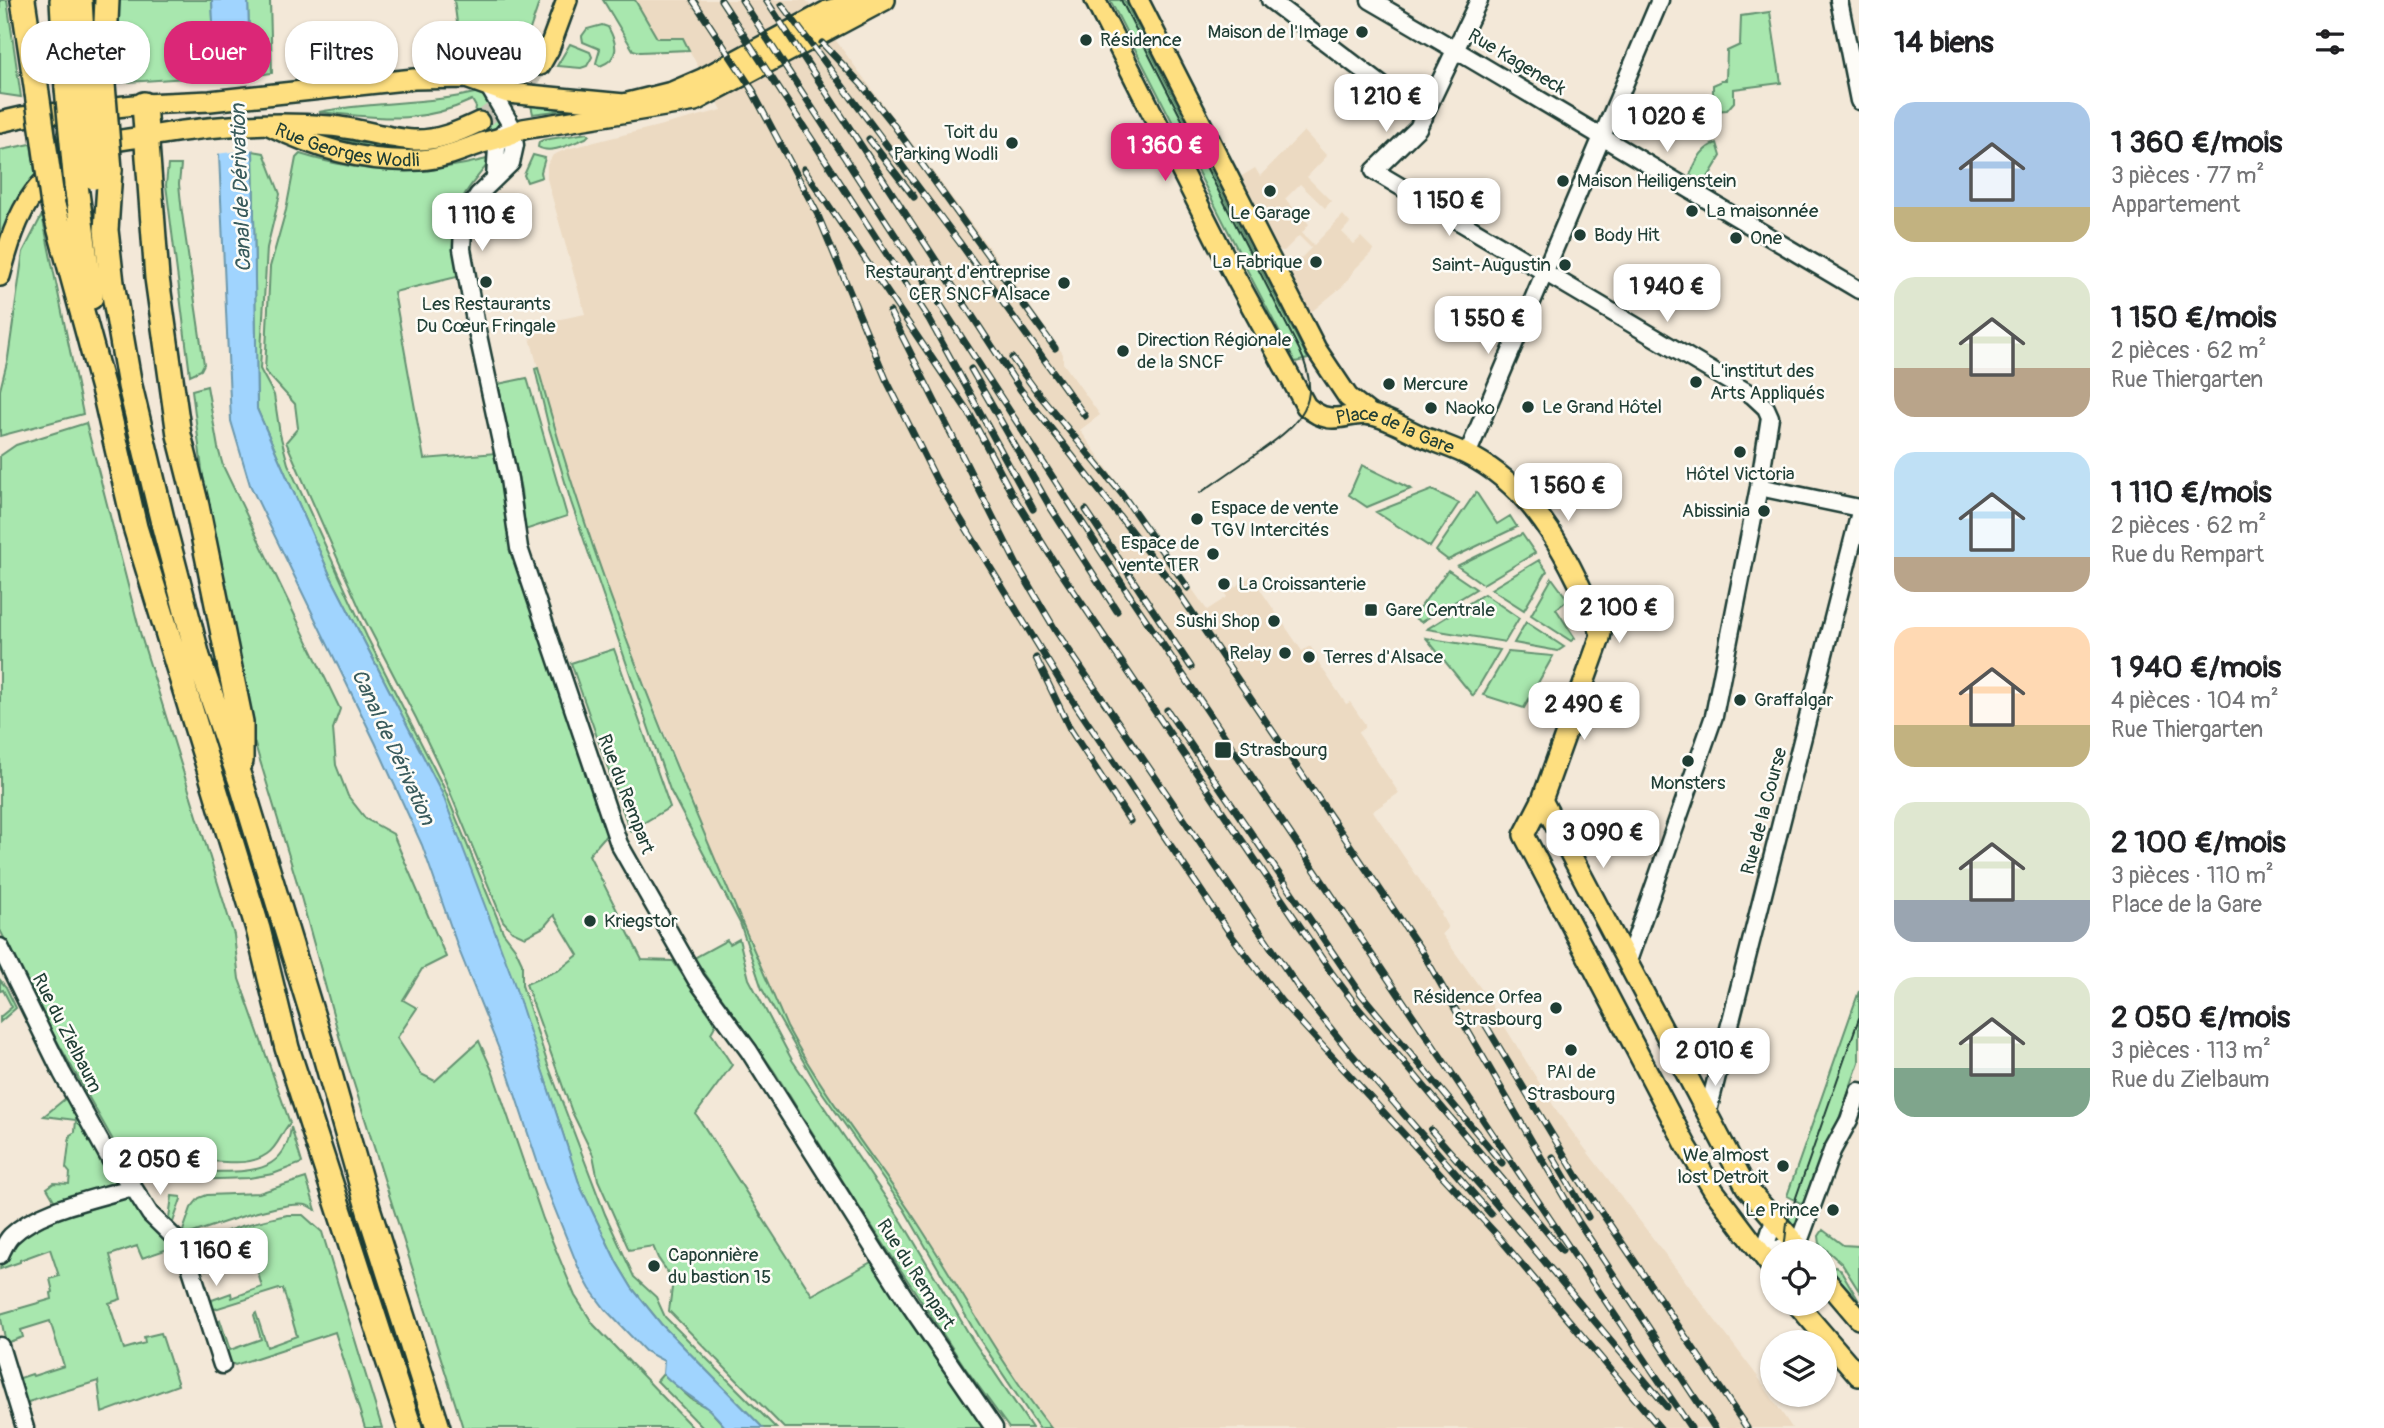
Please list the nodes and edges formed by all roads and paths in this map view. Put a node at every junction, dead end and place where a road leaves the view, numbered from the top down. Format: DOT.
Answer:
graph roads {
  1 [pos="23,0"];
  2 [pos="39,0"];
  3 [pos="62,0"];
  4 [pos="80,0"];
  5 [pos="107,0"];
  6 [pos="567,0"];
  7 [pos="849,0"];
  8 [pos="865,0"];
  9 [pos="885,0"];
  10 [pos="1096,0"];
  11 [pos="1138,0"];
  12 [pos="1270,0"];
  13 [pos="1370,0"];
  14 [pos="1479,0"];
  15 [pos="1660,0"];
  16 [pos="1839,0"];
  17 [pos="827,11"];
  18 [pos="1455,49"];
  19 [pos="546,54"];
  20 [pos="412,79"];
  21 [pos="487,84"];
  22 [pos="68,88"];
  23 [pos="1859,101"];
  24 [pos="144,104"];
  25 [pos="624,104"];
  26 [pos="0,114"];
  27 [pos="22,117"];
  28 [pos="1424,117"];
  29 [pos="0,122"];
  30 [pos="480,122"];
  31 [pos="262,125"];
  32 [pos="508,133"];
  33 [pos="1602,136"];
  34 [pos="146,137"];
  35 [pos="79,187"];
  36 [pos="1543,272"];
  37 [pos="0,276"];
  38 [pos="1859,290"];
  39 [pos="105,396"];
  40 [pos="1371,415"];
  41 [pos="1467,454"];
  42 [pos="1759,487"];
  43 [pos="1859,508"];
  44 [pos="1859,516"];
  45 [pos="241,782"];
  46 [pos="1542,800"];
  47 [pos="0,947"];
  48 [pos="1631,966"];
  49 [pos="5,967"];
  50 [pos="1604,987"];
  51 [pos="1859,1091"];
  52 [pos="1707,1115"];
  53 [pos="1687,1147"];
  54 [pos="133,1188"];
  55 [pos="1774,1220"];
  56 [pos="1771,1239"];
  57 [pos="1791,1239"];
  58 [pos="1801,1239"];
  59 [pos="1760,1251"];
  60 [pos="0,1255"];
  61 [pos="1837,1293"];
  62 [pos="1807,1316"];
  63 [pos="1859,1319"];
  64 [pos="0,1346"];
  65 [pos="222,1366"];
  66 [pos="1859,1376"];
  67 [pos="25,1428"];
  68 [pos="410,1428"];
  69 [pos="438,1428"];
  70 [pos="994,1428"];
  1 -- 22 [label="highway"];
  2 -- 22 [label="highway"];
  3 -- 22 [label="highway"];
  4 -- 22 [label="highway"];
  5 -- 22 [label="highway"];
  6 -- 19 [label="main road"];
  7 -- 17 [label="street"];
  8 -- 17 [label="main road, Rue Georges Wodli"];
  9 -- 32 [label="main road, Rue Georges Wodli"];
  10 -- 40 [label="main road, Place de la Gare"];
  11 -- 40 [label="main road"];
  12 -- 28 [label="street"];
  13 -- 18 [label="street, Rue Kageneck"];
  14 -- 18 [label="street"];
  15 -- 33 [label="street"];
  16 -- 23 [label="street"];
  17 -- 25 [label="main road, Rue Georges Wodli"];
  18 -- 28 [label="street"];
  18 -- 33 [label="street, Rue Kageneck"];
  20 -- 24 [label="main road, Rue Georges Wodli"];
  21 -- 25 [label="main road, Rue Georges Wodli"];
  21 -- 32 [label="street"];
  22 -- 35 [label="highway, bridge"];
  22 -- 35 [label="highway"];
  24 -- 27 [label="main road, Rue Georges Wodli"];
  24 -- 34 [label="highway"];
  25 -- 32 [label="street"];
  26 -- 27 [label="main road"];
  27 -- 29 [label="main road"];
  28 -- 36 [label="street"];
  30 -- 31 [label="main road, Rue Georges Wodli"];
  31 -- 32 [label="main road, Rue Georges Wodli"];
  31 -- 34 [label="main road"];
  32 -- 70 [label="street, Rue du Rempart"];
  33 -- 36 [label="street"];
  33 -- 38 [label="street, Rue Kageneck"];
  34 -- 37 [label="main road"];
  34 -- 45 [label="highway"];
  35 -- 39 [label="highway"];
  35 -- 39 [label="highway"];
  35 -- 45 [label="highway"];
  36 -- 41 [label="street"];
  36 -- 42 [label="street"];
  39 -- 68 [label="highway"];
  40 -- 41 [label="main road, Place de la Gare"];
  41 -- 46 [label="main road, Place de la Gare"];
  42 -- 43 [label="street"];
  42 -- 48 [label="street"];
  44 -- 52 [label="street, Rue de la Course"];
  45 -- 69 [label="highway"];
  46 -- 48 [label="main road"];
  46 -- 50 [label="main road, Place de la Gare"];
  47 -- 49 [label="street, Rue du Zielbaum"];
  48 -- 50 [label="main road"];
  48 -- 52 [label="main road"];
  49 -- 54 [label="street, Rue du Zielbaum"];
  50 -- 53 [label="main road"];
  51 -- 58 [label="street"];
  52 -- 53 [label="main road"];
  52 -- 55 [label="main road"];
  53 -- 59 [label="main road"];
  54 -- 60 [label="street"];
  54 -- 65 [label="street, Rue du Zielbaum"];
  55 -- 56 [label="street"];
  55 -- 57 [label="main road"];
  61 -- 63 [label="main road"];
  62 -- 66 [label="main road"];
  64 -- 67 [label="street"];
}
